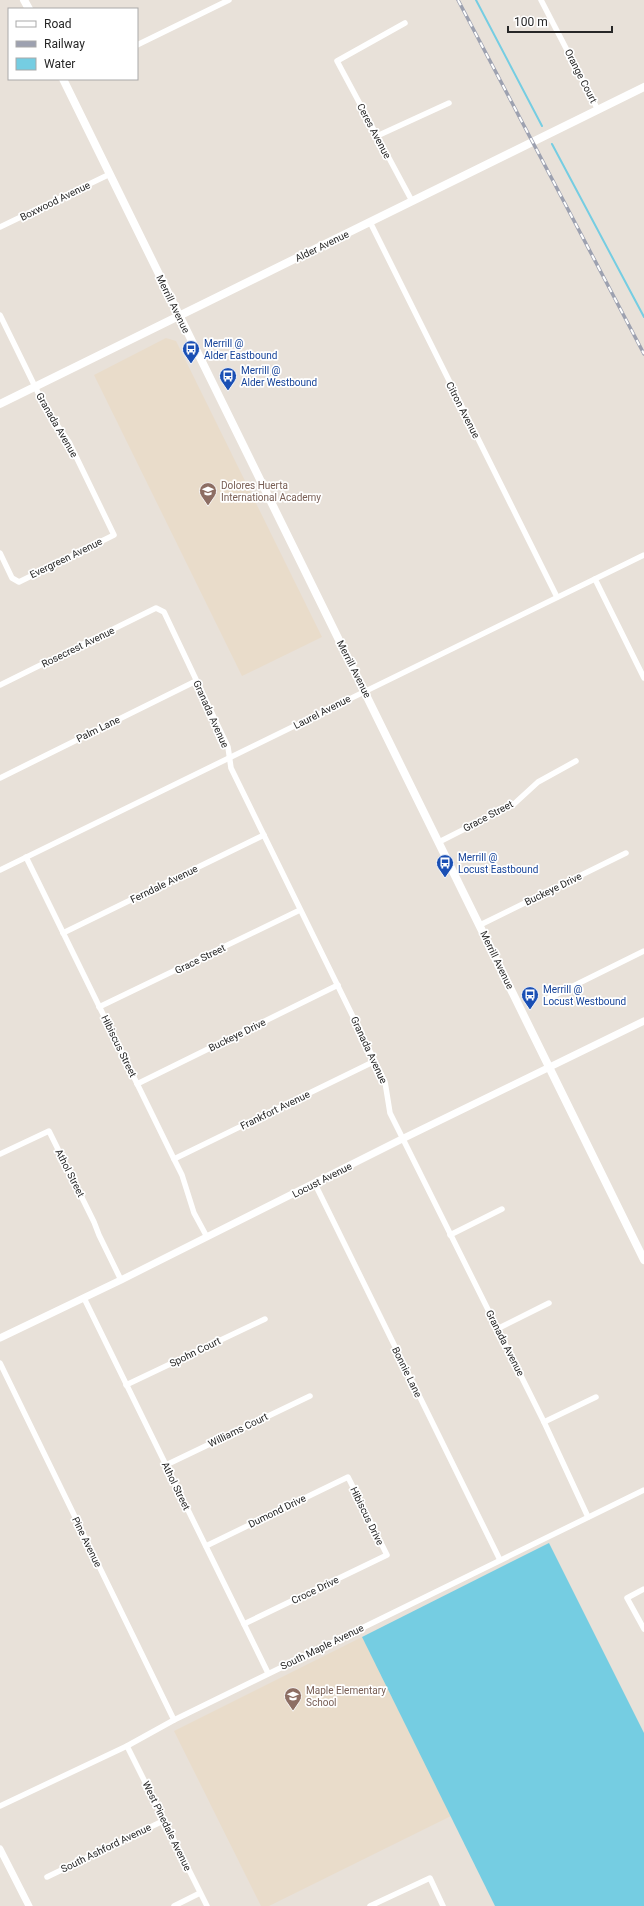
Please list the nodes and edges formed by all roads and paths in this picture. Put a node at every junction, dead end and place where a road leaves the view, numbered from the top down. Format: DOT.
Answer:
graph roads {
  1 [pos="229,0"];
  2 [pos="542,0"];
  3 [pos="405,23"];
  4 [pos="138,45"];
  5 [pos="65,80"];
  6 [pos="644,87"];
  7 [pos="449,103"];
  8 [pos="598,110"];
  9 [pos="377,136"];
  10 [pos="110,174"];
  11 [pos="412,201"];
  12 [pos="370,222"];
  13 [pos="0,227"];
  14 [pos="0,315"];
  15 [pos="179,316"];
  16 [pos="35,387"];
  17 [pos="0,404"];
  18 [pos="114,535"];
  19 [pos="0,553"];
  20 [pos="644,555"];
  21 [pos="595,579"];
  22 [pos="557,597"];
  23 [pos="156,608"];
  24 [pos="644,678"];
  25 [pos="196,681"];
  26 [pos="0,685"];
  27 [pos="364,691"];
  28 [pos="229,759"];
  29 [pos="576,761"];
  30 [pos="0,778"];
  31 [pos="264,836"];
  32 [pos="439,842"];
  33 [pos="626,853"];
  34 [pos="26,857"];
  35 [pos="0,870"];
  36 [pos="300,910"];
  37 [pos="480,925"];
  38 [pos="63,933"];
  39 [pos="644,951"];
  40 [pos="338,985"];
  41 [pos="549,998"];
  42 [pos="99,1007"];
  43 [pos="644,1021"];
  44 [pos="375,1061"];
  45 [pos="550,1067"];
  46 [pos="137,1084"];
  47 [pos="402,1139"];
  48 [pos="0,1154"];
  49 [pos="174,1159"];
  50 [pos="315,1184"];
  51 [pos="502,1209"];
  52 [pos="450,1234"];
  53 [pos="207,1237"];
  54 [pos="644,1260"];
  55 [pos="121,1280"];
  56 [pos="84,1298"];
  57 [pos="549,1303"];
  58 [pos="265,1318"];
  59 [pos="497,1329"];
  60 [pos="0,1338"];
  61 [pos="0,1363"];
  62 [pos="126,1385"];
  63 [pos="310,1396"];
  64 [pos="596,1396"];
  65 [pos="544,1422"];
  66 [pos="166,1465"];
  67 [pos="348,1477"];
  68 [pos="644,1490"];
  69 [pos="588,1517"];
  70 [pos="206,1546"];
  71 [pos="387,1555"];
  72 [pos="500,1560"];
  73 [pos="644,1589"];
  74 [pos="244,1624"];
  75 [pos="644,1629"];
  76 [pos="268,1674"];
  77 [pos="174,1720"];
  78 [pos="127,1746"];
  79 [pos="0,1806"];
  80 [pos="165,1820"];
  81 [pos="0,1849"];
  82 [pos="47,1877"];
  83 [pos="200,1893"];
  84 [pos="29,1906"];
  85 [pos="174,1906"];
  86 [pos="207,1906"];
  87 [pos="370,1906"];
  88 [pos="443,1906"];
  1 -- 4 [label="street"];
  2 -- 8 [label="street, Orange Court"];
  3 -- 9 [label="street, Ceres Avenue"];
  5 -- 10 [label="main road, Merrill Avenue"];
  6 -- 8 [label="main road, Alder Avenue"];
  7 -- 9 [label="street"];
  8 -- 11 [label="main road, Alder Avenue"];
  9 -- 11 [label="street, Ceres Avenue"];
  10 -- 13 [label="street, Boxwood Avenue"];
  10 -- 15 [label="main road, Merrill Avenue"];
  11 -- 12 [label="main road, Alder Avenue"];
  12 -- 15 [label="main road, Alder Avenue"];
  12 -- 22 [label="street, Citron Avenue"];
  14 -- 16 [label="street, Granada Avenue"];
  15 -- 16 [label="main road, Alder Avenue"];
  15 -- 27 [label="main road, Merrill Avenue"];
  16 -- 17 [label="main road, Alder Avenue"];
  16 -- 18 [label="street, Granada Avenue"];
  18 -- 19 [label="street, Evergreen Avenue"];
  20 -- 21 [label="street, Laurel Avenue"];
  21 -- 22 [label="street, Laurel Avenue"];
  21 -- 24 [label="street"];
  22 -- 27 [label="street, Laurel Avenue"];
  23 -- 25 [label="street, Granada Avenue"];
  23 -- 26 [label="street, Rosecrest Avenue"];
  25 -- 28 [label="street, Granada Avenue"];
  25 -- 30 [label="street, Palm Lane"];
  27 -- 28 [label="street, Laurel Avenue"];
  27 -- 32 [label="main road, Merrill Avenue"];
  28 -- 31 [label="street, Granada Avenue"];
  28 -- 34 [label="street, Laurel Avenue"];
  29 -- 32 [label="street, Grace Street"];
  31 -- 36 [label="street, Granada Avenue"];
  31 -- 38 [label="street, Ferndale Avenue"];
  32 -- 37 [label="main road, Merrill Avenue"];
  33 -- 37 [label="street, Buckeye Drive"];
  34 -- 35 [label="street, Laurel Avenue"];
  34 -- 38 [label="street, Hibiscus Street"];
  36 -- 40 [label="street, Granada Avenue"];
  36 -- 42 [label="street, Grace Street"];
  37 -- 45 [label="main road, Merrill Avenue"];
  38 -- 42 [label="street, Hibiscus Street"];
  39 -- 41 [label="street"];
  40 -- 44 [label="street, Granada Avenue"];
  40 -- 46 [label="street, Buckeye Drive"];
  42 -- 46 [label="street, Hibiscus Street"];
  43 -- 45 [label="street, Locust Avenue"];
  44 -- 47 [label="street, Granada Avenue"];
  44 -- 49 [label="street, Frankfort Avenue"];
  45 -- 47 [label="street, Locust Avenue"];
  45 -- 54 [label="main road, Merrill Avenue"];
  46 -- 49 [label="street, Hibiscus Street"];
  47 -- 50 [label="street, Locust Avenue"];
  47 -- 52 [label="street, Granada Avenue"];
  48 -- 55 [label="street, Athol Street"];
  49 -- 53 [label="street, Hibiscus Street"];
  50 -- 53 [label="street, Locust Avenue"];
  50 -- 72 [label="street, Bonnie Lane"];
  51 -- 52 [label="street"];
  52 -- 59 [label="street, Granada Avenue"];
  53 -- 55 [label="street, Locust Avenue"];
  55 -- 56 [label="street, Locust Avenue"];
  56 -- 60 [label="street, Locust Avenue"];
  56 -- 62 [label="street, Athol Street"];
  57 -- 59 [label="street"];
  58 -- 62 [label="street, Spohn Court"];
  59 -- 65 [label="street, Granada Avenue"];
  61 -- 77 [label="street, Pine Avenue"];
  62 -- 66 [label="street, Athol Street"];
  63 -- 66 [label="street, Williams Court"];
  64 -- 65 [label="street"];
  65 -- 69 [label="street, Granada Avenue"];
  66 -- 70 [label="street, Athol Street"];
  67 -- 70 [label="street, Dumond Drive"];
  67 -- 71 [label="street, Hibiscus Drive"];
  68 -- 69 [label="street, South Maple Avenue"];
  69 -- 72 [label="street, South Maple Avenue"];
  70 -- 74 [label="street, Athol Street"];
  71 -- 74 [label="street, Croce Drive"];
  72 -- 76 [label="street, South Maple Avenue"];
  73 -- 75 [label="street"];
  74 -- 76 [label="street, Athol Street"];
  76 -- 77 [label="street, South Maple Avenue"];
  77 -- 78 [label="street, South Maple Avenue"];
  78 -- 79 [label="street, South Maple Avenue"];
  78 -- 80 [label="street, West Pinedale Avenue"];
  80 -- 82 [label="street, South Ashford Avenue"];
  80 -- 83 [label="street, West Pinedale Avenue"];
  81 -- 84 [label="street"];
  83 -- 85 [label="street"];
  83 -- 86 [label="street, West Pinedale Avenue"];
  87 -- 88 [label="street"];
}
